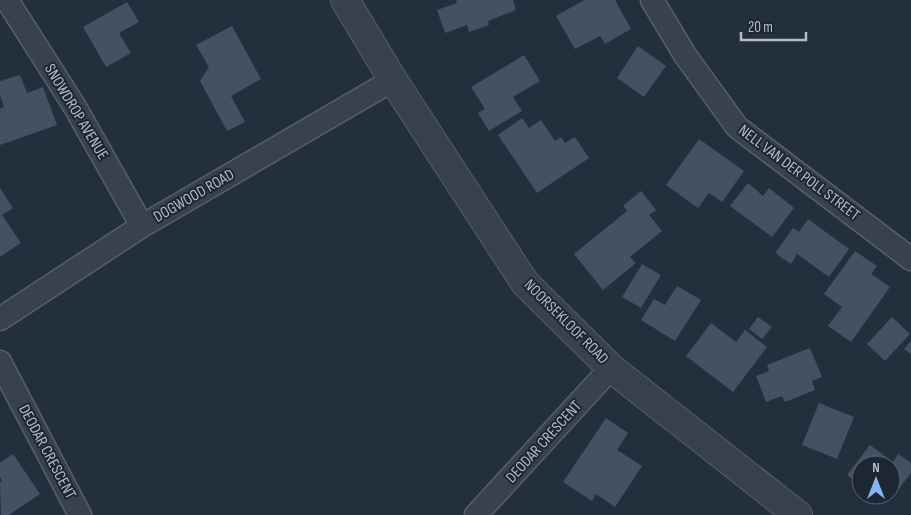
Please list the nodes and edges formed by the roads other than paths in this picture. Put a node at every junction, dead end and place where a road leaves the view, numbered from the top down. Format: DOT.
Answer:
graph roads {
  1 [pos="345,0"];
  2 [pos="652,0"];
  3 [pos="8,13"];
  4 [pos="392,80"];
  5 [pos="142,226"];
  6 [pos="911,259"];
  7 [pos="0,319"];
  8 [pos="0,362"];
  9 [pos="611,368"];
  10 [pos="80,515"];
  11 [pos="476,515"];
  12 [pos="798,515"];
  1 -- 4 [label="street, NOORSEKLOOF ROAD"];
  2 -- 6 [label="street, NELL VAN DER POLL STREET"];
  3 -- 5 [label="street, SNOWDROP AVENUE"];
  4 -- 5 [label="street, DOGWOOD ROAD"];
  4 -- 9 [label="street, NOORSEKLOOF ROAD"];
  5 -- 7 [label="street, DOGWOOD ROAD"];
  8 -- 10 [label="street, DEODAR CRESCENT"];
  9 -- 11 [label="street, DEODAR CRESCENT"];
  9 -- 12 [label="street, NOORSEKLOOF ROAD"];
}
